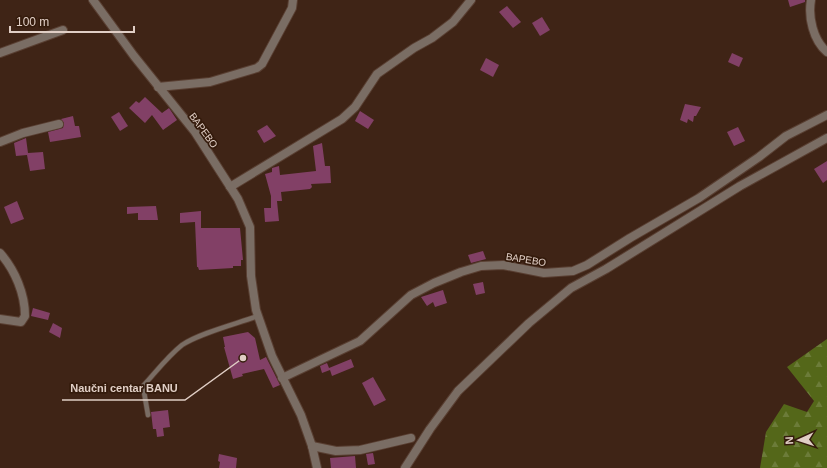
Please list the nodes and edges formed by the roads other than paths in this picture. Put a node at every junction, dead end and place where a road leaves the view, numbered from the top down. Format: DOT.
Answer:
graph roads {
  1 [pos="93,0"];
  2 [pos="293,0"];
  3 [pos="471,0"];
  4 [pos="811,0"];
  5 [pos="63,30"];
  6 [pos="827,52"];
  7 [pos="0,53"];
  8 [pos="158,87"];
  9 [pos="827,115"];
  10 [pos="59,124"];
  11 [pos="827,138"];
  12 [pos="0,142"];
  13 [pos="230,187"];
  14 [pos="0,254"];
  15 [pos="587,265"];
  16 [pos="592,277"];
  17 [pos="258,316"];
  18 [pos="0,319"];
  19 [pos="282,378"];
  20 [pos="148,415"];
  21 [pos="411,438"];
  22 [pos="312,446"];
  23 [pos="317,468"];
  24 [pos="405,468"];
  1 -- 8 [label="street, ВАРЕВО"];
  2 -- 8 [label="street"];
  3 -- 13 [label="street"];
  4 -- 6 [label="street"];
  5 -- 7 [label="street"];
  8 -- 13 [label="street, ВАРЕВО"];
  9 -- 15 [label="street, ВАРЕВО"];
  10 -- 12 [label="street"];
  11 -- 16 [label="street"];
  13 -- 17 [label="street, ВАРЕВО"];
  14 -- 18 [label="street"];
  15 -- 16 [label="street"];
  15 -- 19 [label="street, ВАРЕВО"];
  16 -- 24 [label="street"];
  17 -- 19 [label="street, ВАРЕВО"];
  17 -- 20 [label="lane"];
  19 -- 22 [label="street, ВАРЕВО"];
  21 -- 22 [label="street"];
  22 -- 23 [label="street, ВАРЕВО"];
}
